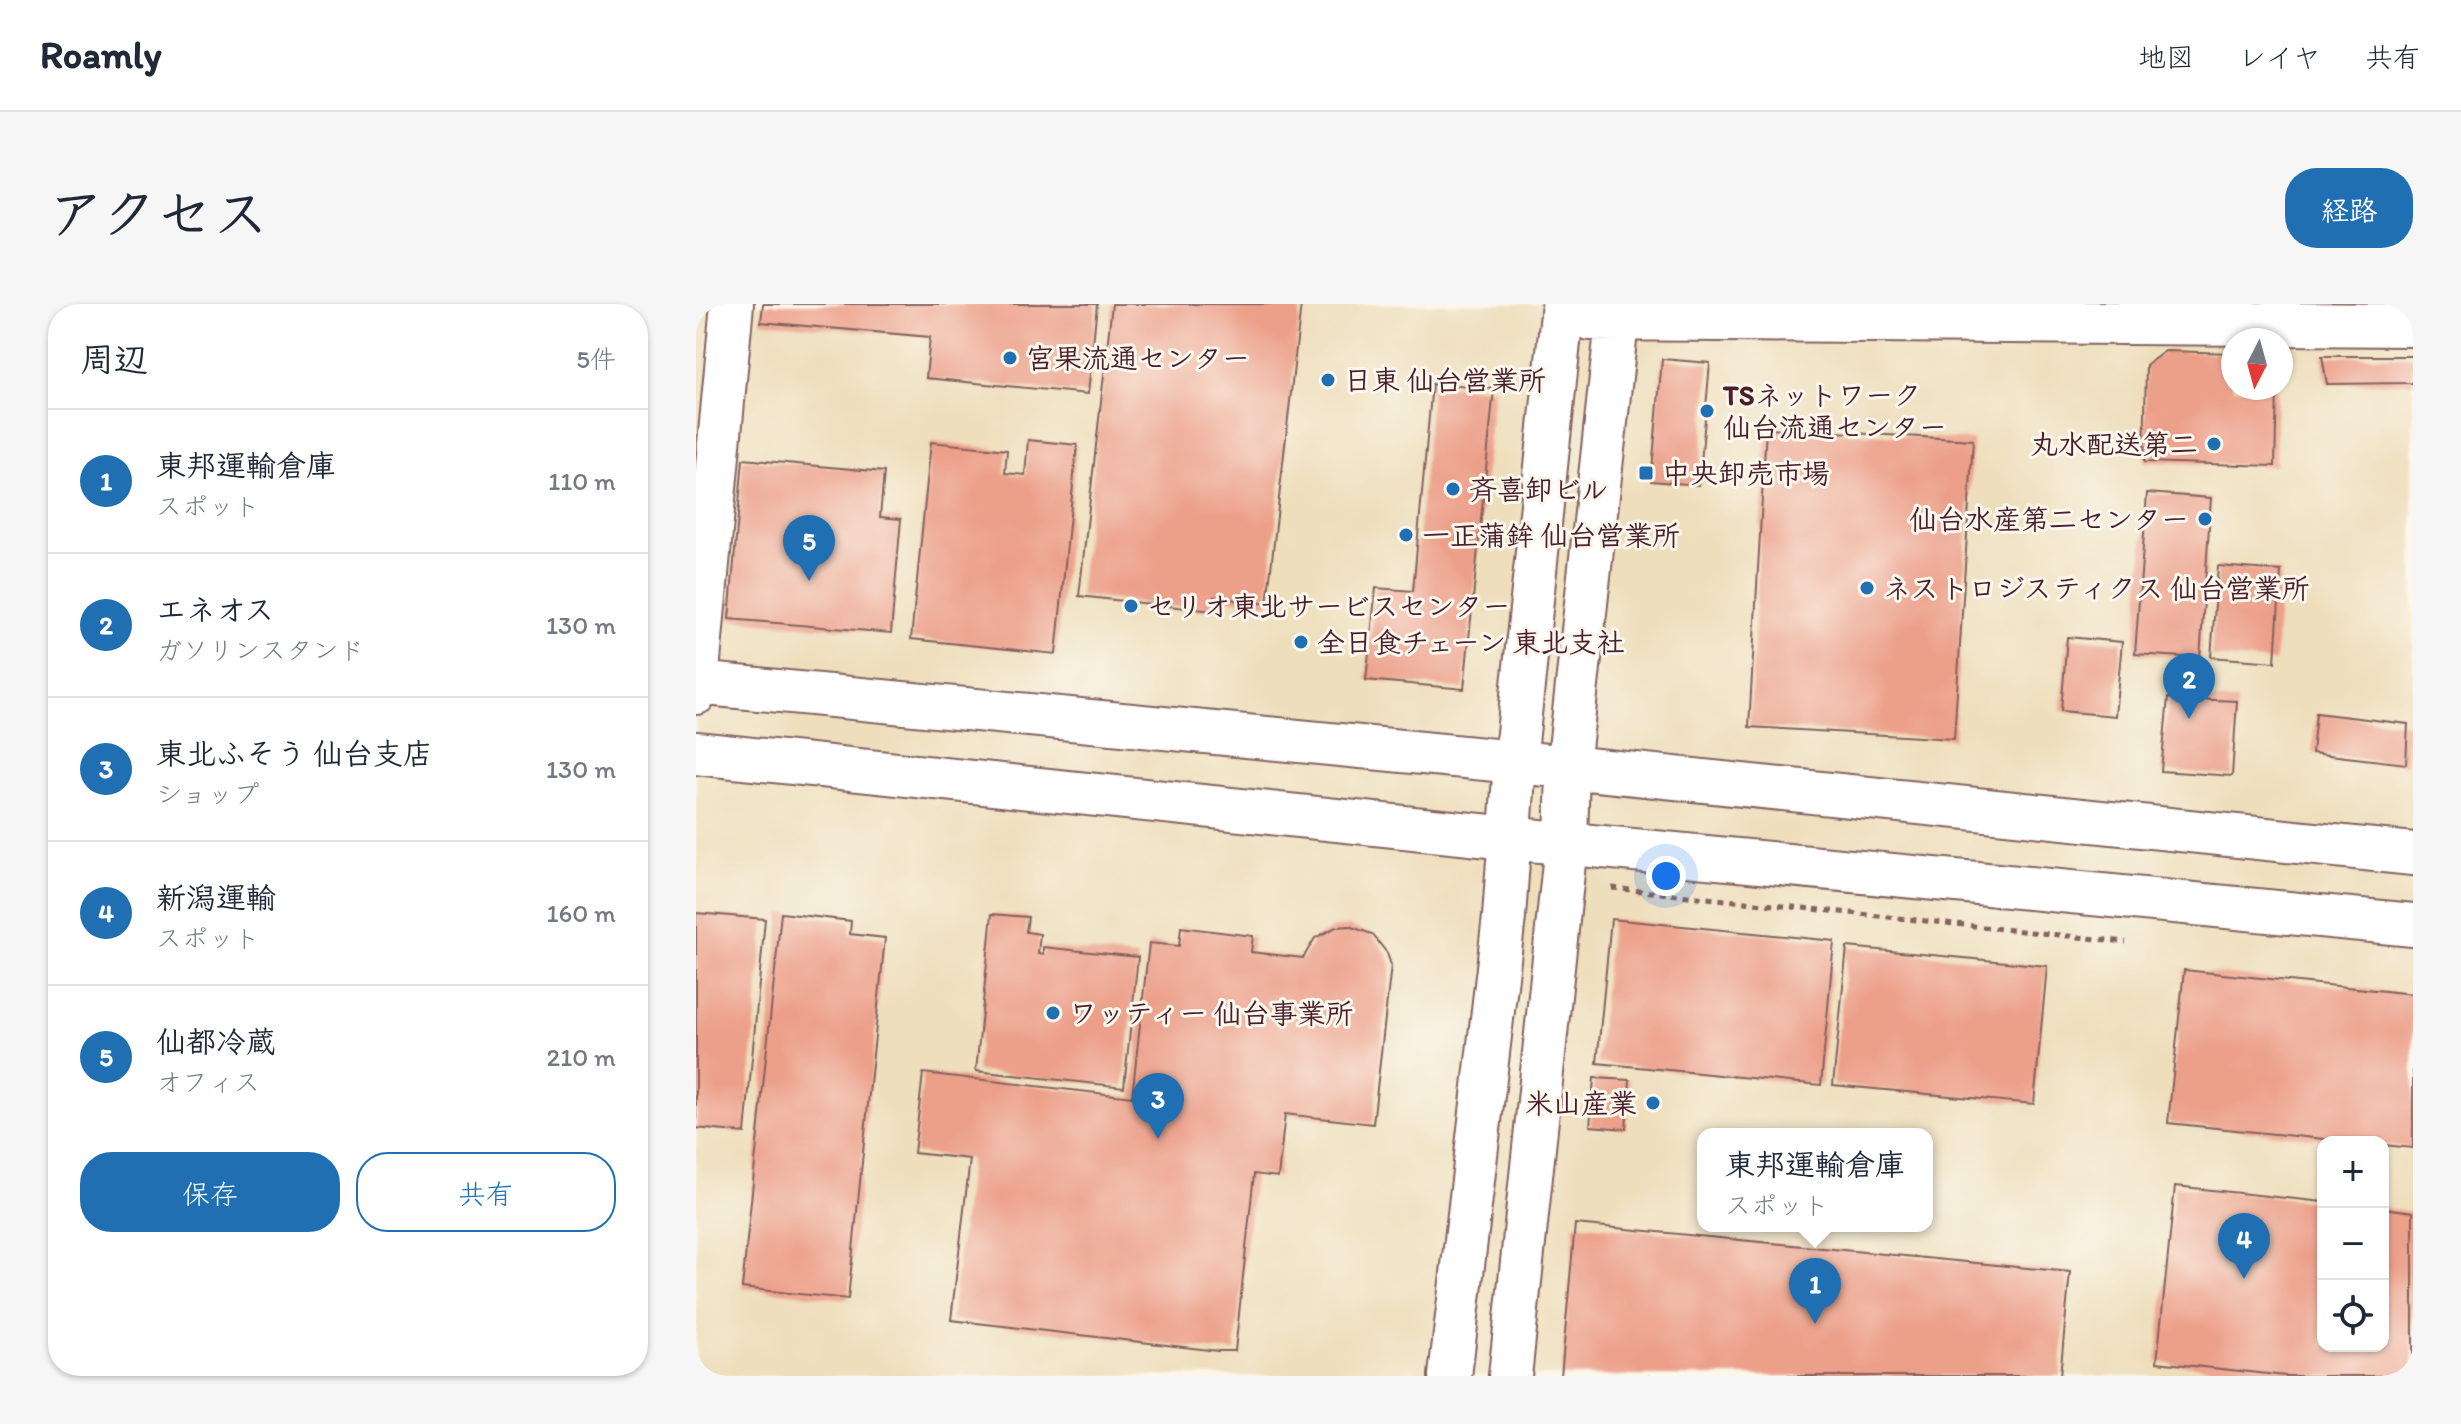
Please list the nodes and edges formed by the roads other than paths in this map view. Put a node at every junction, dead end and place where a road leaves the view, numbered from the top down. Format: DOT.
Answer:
graph roads {
  1 [pos="732,304"];
  2 [pos="1562,311"];
  3 [pos="1619,312"];
  4 [pos="2413,325"];
  5 [pos="696,683"];
  6 [pos="696,693"];
  7 [pos="696,753"];
  8 [pos="1515,762"];
  9 [pos="1568,767"];
  10 [pos="1509,838"];
  11 [pos="1566,844"];
  12 [pos="2413,854"];
  13 [pos="2413,925"];
  14 [pos="1450,1376"];
  15 [pos="1510,1376"];
  1 -- 5 [label="street"];
  2 -- 3 [label="street"];
  2 -- 8 [label="street"];
  3 -- 4 [label="street"];
  3 -- 9 [label="street"];
  5 -- 6 [label="street"];
  5 -- 8 [label="street"];
  7 -- 10 [label="street"];
  8 -- 9 [label="street"];
  8 -- 10 [label="street"];
  9 -- 11 [label="street"];
  9 -- 12 [label="street"];
  10 -- 11 [label="street"];
  10 -- 14 [label="street"];
  11 -- 13 [label="street"];
  11 -- 15 [label="street"];
}
